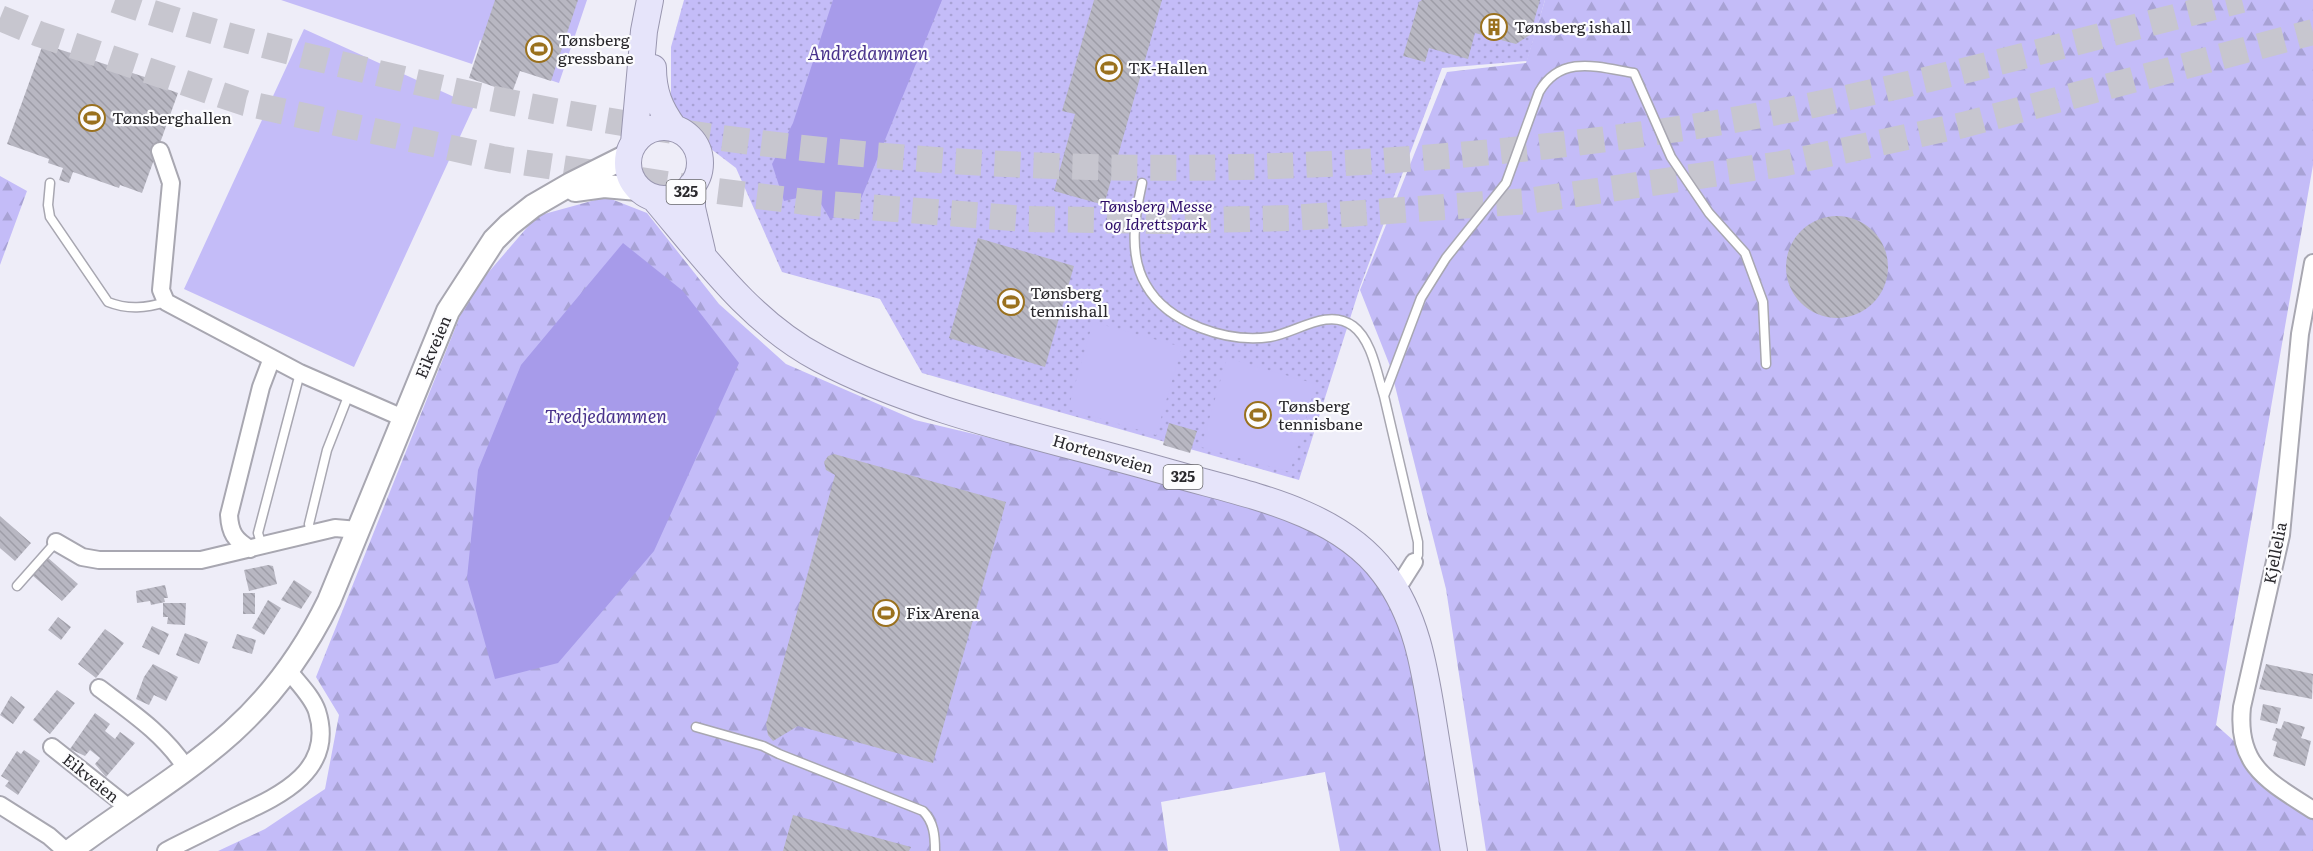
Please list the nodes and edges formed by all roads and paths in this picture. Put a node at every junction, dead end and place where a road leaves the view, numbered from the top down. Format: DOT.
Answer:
graph roads {
  1 [pos="650,0"];
  2 [pos="662,0"];
  3 [pos="674,128"];
  4 [pos="631,149"];
  5 [pos="160,151"];
  6 [pos="50,183"];
  7 [pos="1142,183"];
  8 [pos="692,185"];
  9 [pos="646,193"];
  10 [pos="553,196"];
  11 [pos="704,257"];
  12 [pos="2313,262"];
  13 [pos="166,302"];
  14 [pos="272,358"];
  15 [pos="1766,364"];
  16 [pos="300,373"];
  17 [pos="349,394"];
  18 [pos="1384,396"];
  19 [pos="403,418"];
  20 [pos="358,530"];
  21 [pos="311,535"];
  22 [pos="56,542"];
  23 [pos="256,548"];
  24 [pos="1414,562"];
  25 [pos="17,586"];
  26 [pos="1393,587"];
  27 [pos="288,670"];
  28 [pos="99,688"];
  29 [pos="696,727"];
  30 [pos="52,747"];
  31 [pos="186,768"];
  32 [pos="0,805"];
  33 [pos="129,808"];
  34 [pos="2313,810"];
  35 [pos="68,851"];
  36 [pos="166,851"];
  37 [pos="935,851"];
  38 [pos="1454,851"];
  1 -- 4 [label="main road, 325"];
  2 -- 3 [label="main road, 325"];
  3 -- 4 [label="main road"];
  3 -- 8 [label="main road, 325"];
  4 -- 9 [label="main road, 325"];
  4 -- 10 [label="main road, Eikveien"];
  5 -- 13 [label="street"];
  6 -- 13 [label="lane"];
  7 -- 18 [label="lane"];
  8 -- 9 [label="main road, 325"];
  8 -- 11 [label="main road, Hortensveien / 325"];
  9 -- 10 [label="main road, Eikveien"];
  9 -- 11 [label="main road, Hortensveien / 325"];
  10 -- 19 [label="main road, Eikveien"];
  11 -- 26 [label="main road, Hortensveien / 325"];
  12 -- 34 [label="street, Kjellelia"];
  13 -- 14 [label="street"];
  14 -- 16 [label="street"];
  14 -- 23 [label="street"];
  15 -- 18 [label="lane"];
  16 -- 17 [label="street"];
  16 -- 23 [label="lane"];
  17 -- 19 [label="street"];
  17 -- 21 [label="lane"];
  18 -- 24 [label="lane"];
  19 -- 20 [label="main road, Eikveien"];
  20 -- 21 [label="street"];
  20 -- 27 [label="main road, Eikveien"];
  21 -- 23 [label="street"];
  22 -- 23 [label="street"];
  22 -- 25 [label="lane"];
  24 -- 26 [label="street"];
  26 -- 38 [label="main road, Hortensveien / 325"];
  27 -- 31 [label="main road, Eikveien"];
  27 -- 36 [label="street"];
  28 -- 31 [label="street"];
  29 -- 37 [label="lane"];
  30 -- 33 [label="street, Eikveien"];
  31 -- 33 [label="main road, Eikveien"];
  32 -- 35 [label="street, Eikveien"];
  33 -- 35 [label="main road, Eikveien"];
}
